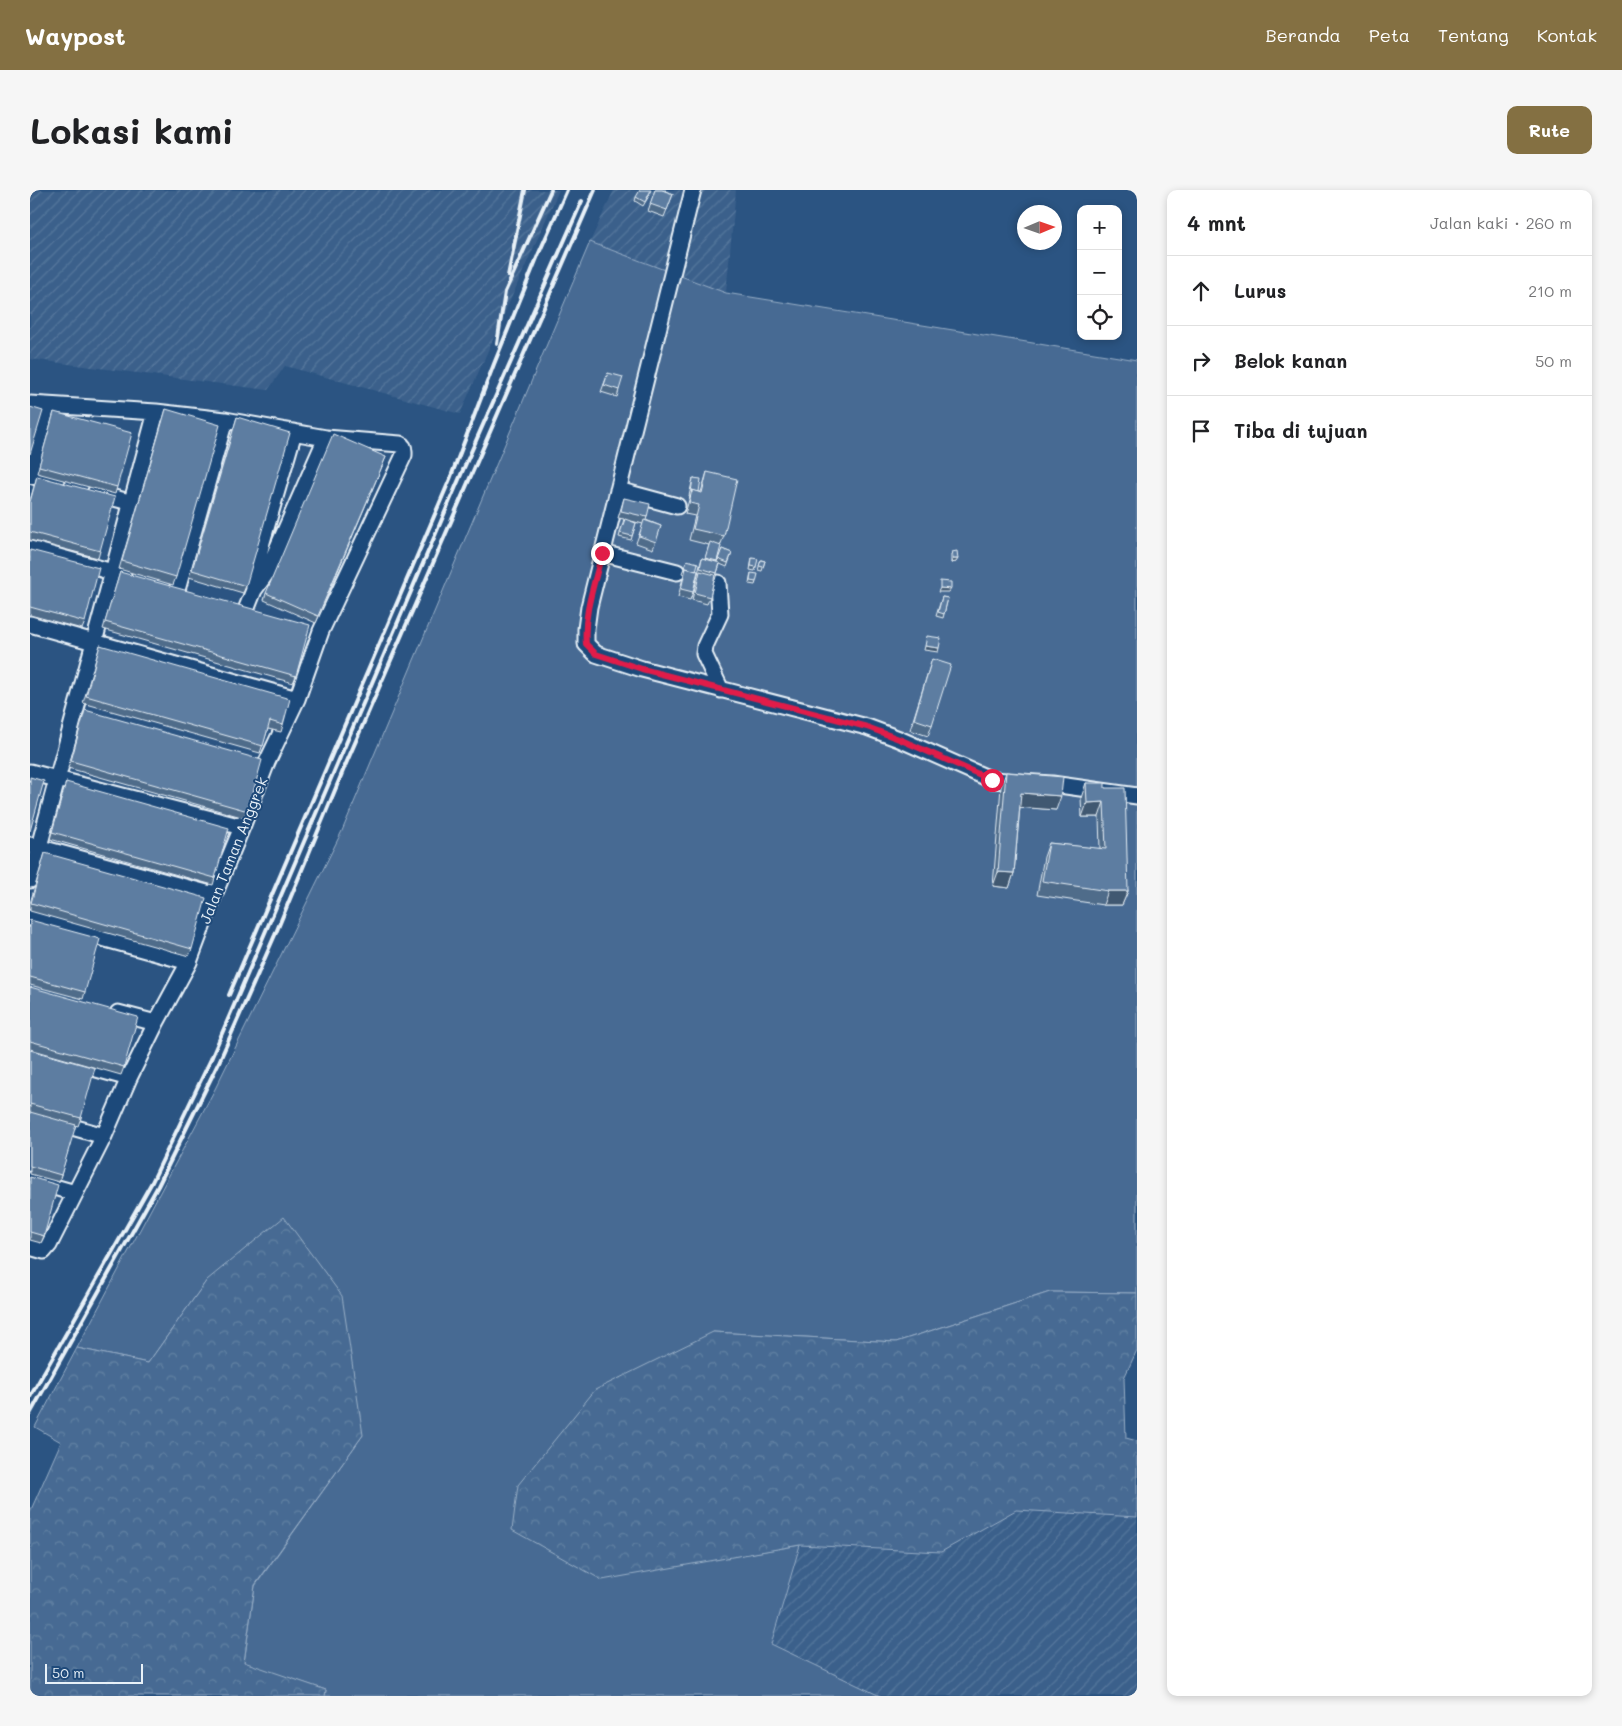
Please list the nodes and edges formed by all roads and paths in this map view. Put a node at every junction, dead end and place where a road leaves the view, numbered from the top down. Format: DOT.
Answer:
graph roads {
  1 [pos="693,190"];
  2 [pos="30,404"];
  3 [pos="48,407"];
  4 [pos="156,412"];
  5 [pos="225,420"];
  6 [pos="294,432"];
  7 [pos="326,438"];
  8 [pos="30,474"];
  9 [pos="618,490"];
  10 [pos="133,503"];
  11 [pos="677,506"];
  12 [pos="30,549"];
  13 [pos="602,553"];
  14 [pos="114,572"];
  15 [pos="677,572"];
  16 [pos="141,580"];
  17 [pos="718,583"];
  18 [pos="159,585"];
  19 [pos="177,590"];
  20 [pos="254,590"];
  21 [pos="194,595"];
  22 [pos="229,605"];
  23 [pos="30,624"];
  24 [pos="303,626"];
  25 [pos="321,631"];
  26 [pos="95,642"];
  27 [pos="722,690"];
  28 [pos="297,699"];
  29 [pos="248,757"];
  30 [pos="267,762"];
  31 [pos="30,772"];
  32 [pos="58,778"];
  33 [pos="1137,796"];
  34 [pos="242,828"];
  35 [pos="34,846"];
  36 [pos="30,880"];
  37 [pos="214,895"];
  38 [pos="30,918"];
  39 [pos="189,962"];
  40 [pos="107,1010"];
  41 [pos="156,1023"];
  42 [pos="57,1058"];
  43 [pos="129,1078"];
  44 [pos="30,1115"];
  45 [pos="104,1136"];
  46 [pos="30,1180"];
  47 [pos="75,1193"];
  48 [pos="37,1249"];
  1 -- 9 [label="street"];
  2 -- 3 [label="street"];
  3 -- 4 [label="street"];
  3 -- 8 [label="street"];
  4 -- 5 [label="street"];
  4 -- 10 [label="street"];
  5 -- 6 [label="street"];
  5 -- 19 [label="street"];
  6 -- 7 [label="street"];
  6 -- 20 [label="street"];
  7 -- 20 [label="street"];
  7 -- 25 [label="street, Jalan Taman Anggrek"];
  8 -- 10 [label="street"];
  9 -- 11 [label="street"];
  9 -- 13 [label="street"];
  10 -- 14 [label="street"];
  12 -- 14 [label="street"];
  13 -- 15 [label="street"];
  13 -- 27 [label="street"];
  14 -- 16 [label="street"];
  14 -- 26 [label="street"];
  17 -- 27 [label="street"];
  18 -- 19 [label="street"];
  19 -- 21 [label="street"];
  20 -- 22 [label="street"];
  23 -- 26 [label="street"];
  24 -- 25 [label="street"];
  25 -- 28 [label="street, Jalan Taman Anggrek"];
  26 -- 28 [label="street"];
  26 -- 32 [label="street"];
  27 -- 33 [label="street"];
  28 -- 30 [label="street, Jalan Taman Anggrek"];
  29 -- 30 [label="street"];
  30 -- 34 [label="street, Jalan Taman Anggrek"];
  31 -- 32 [label="street"];
  32 -- 34 [label="street"];
  32 -- 35 [label="street"];
  34 -- 37 [label="street, Jalan Taman Anggrek"];
  35 -- 36 [label="street"];
  35 -- 37 [label="street"];
  37 -- 39 [label="street, Jalan Taman Anggrek"];
  38 -- 39 [label="street"];
  39 -- 41 [label="street, Jalan Taman Anggrek"];
  40 -- 41 [label="street"];
  41 -- 43 [label="street, Jalan Taman Anggrek"];
  42 -- 43 [label="street"];
  43 -- 45 [label="street, Jalan Taman Anggrek"];
  44 -- 45 [label="street"];
  45 -- 47 [label="street, Jalan Taman Anggrek"];
  46 -- 47 [label="street"];
  47 -- 48 [label="street, Jalan Taman Anggrek"];
}
